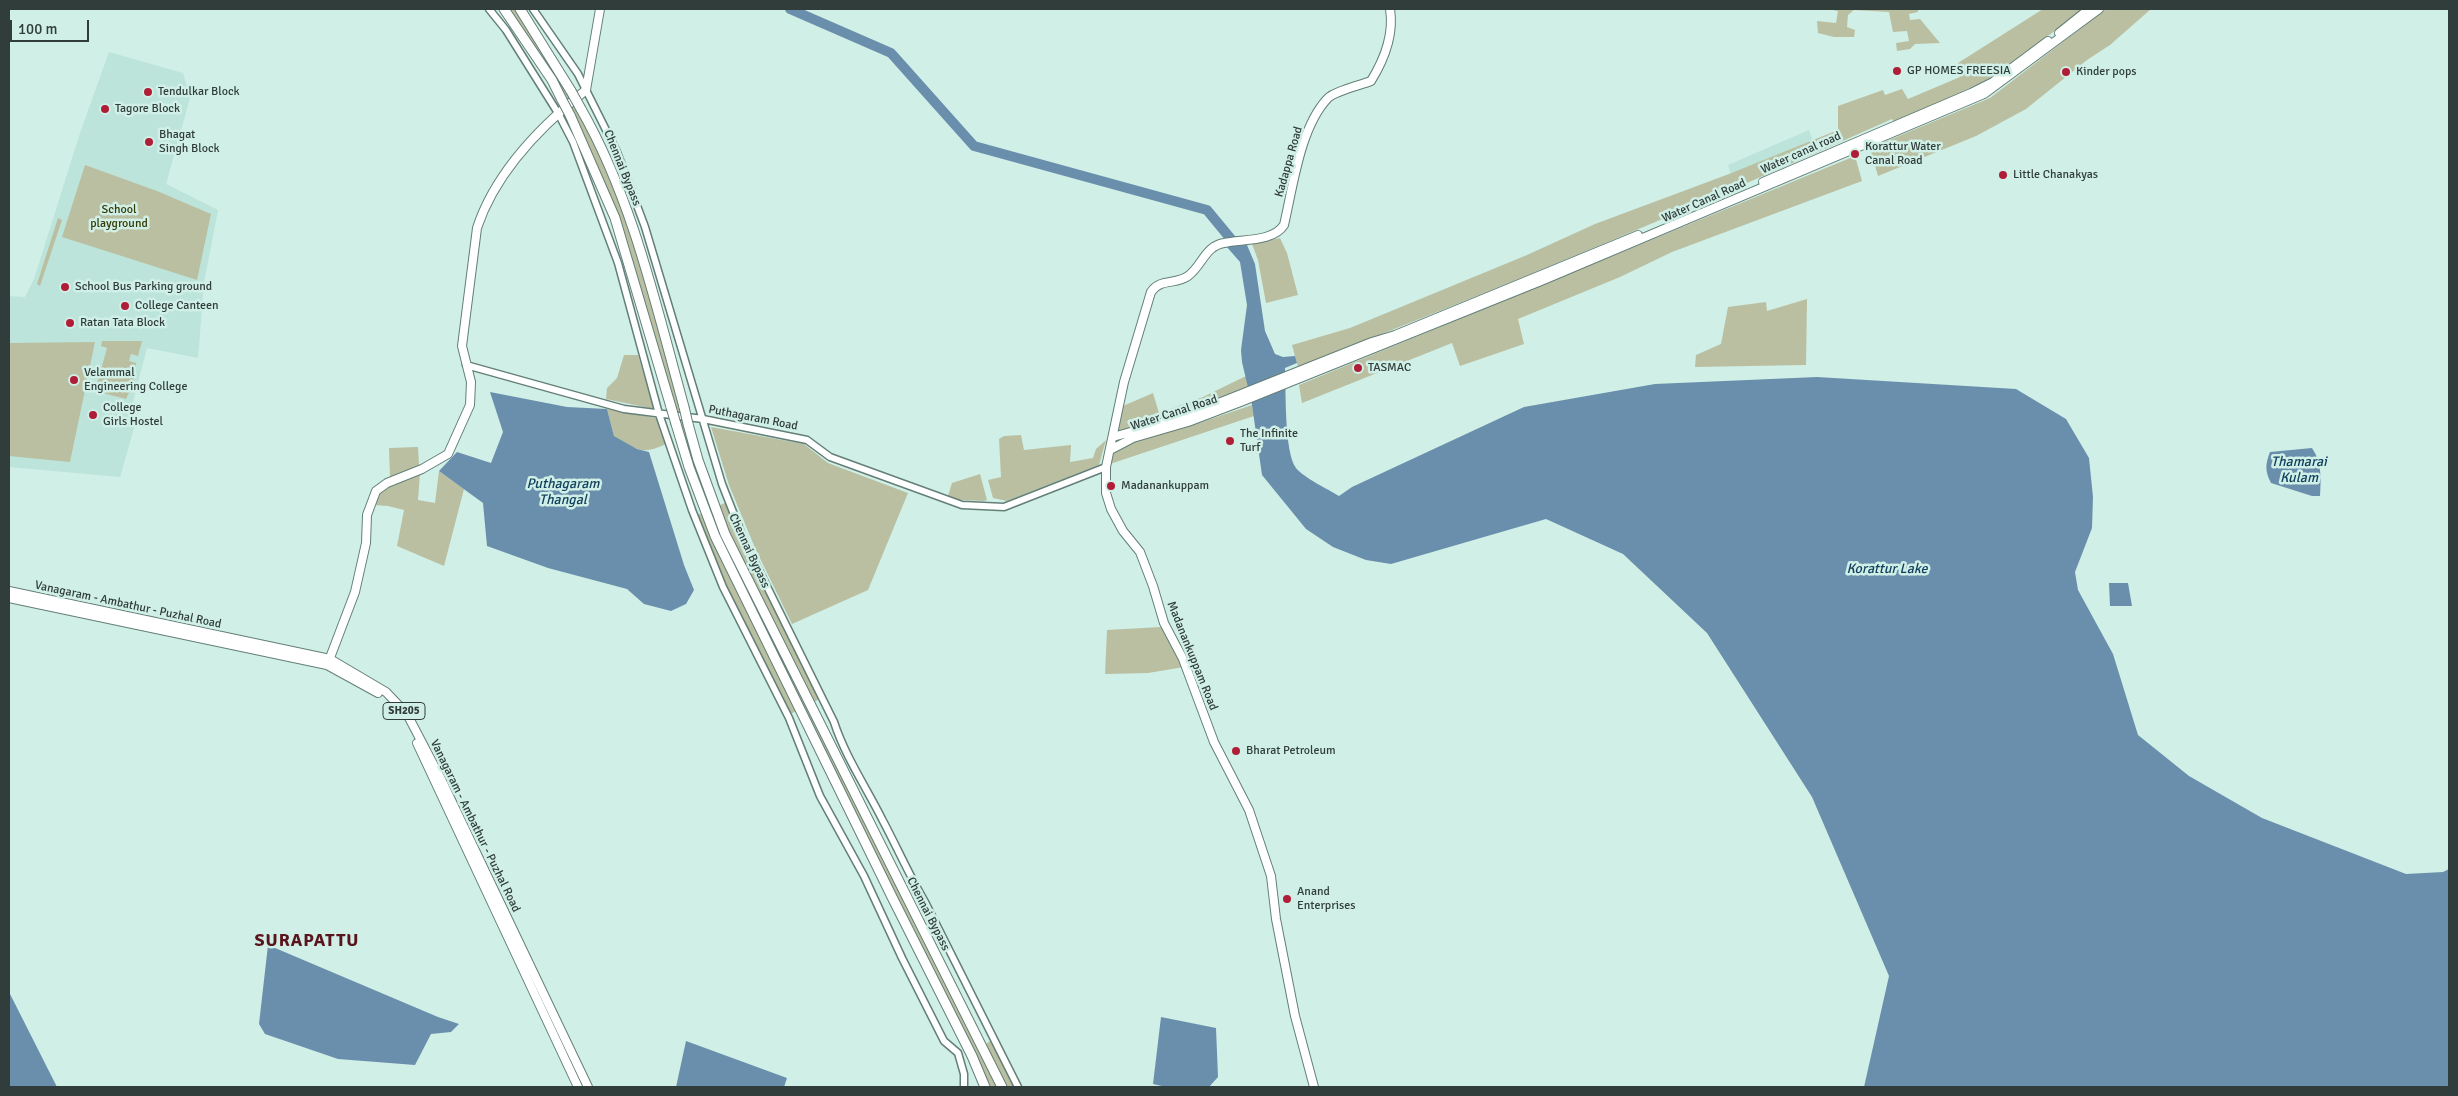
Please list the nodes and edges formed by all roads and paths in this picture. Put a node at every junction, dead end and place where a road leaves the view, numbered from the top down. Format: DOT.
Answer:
graph roads {
  1 [pos="489,9"];
  2 [pos="504,9"];
  3 [pos="520,9"];
  4 [pos="533,9"];
  5 [pos="600,9"];
  6 [pos="1390,9"];
  7 [pos="2089,9"];
  8 [pos="2099,9"];
  9 [pos="2079,12"];
  10 [pos="585,91"];
  11 [pos="560,112"];
  12 [pos="1912,121"];
  13 [pos="466,365"];
  14 [pos="1297,375"];
  15 [pos="1246,396"];
  16 [pos="659,414"];
  17 [pos="703,419"];
  18 [pos="1113,435"];
  19 [pos="1110,450"];
  20 [pos="1106,467"];
  21 [pos="9,591"];
  22 [pos="9,598"];
  23 [pos="329,662"];
  24 [pos="578,1087"];
  25 [pos="588,1087"];
  26 [pos="964,1087"];
  27 [pos="985,1087"];
  28 [pos="1002,1087"];
  29 [pos="1018,1087"];
  30 [pos="1314,1087"];
  1 -- 11 [label="street"];
  2 -- 27 [label="highway, Chennai Bypass, bridge"];
  3 -- 28 [label="highway, Chennai Bypass, bridge"];
  4 -- 10 [label="street"];
  5 -- 10 [label="main road"];
  6 -- 18 [label="main road, Kadappa Road"];
  7 -- 9 [label="main road, Water canal road"];
  8 -- 12 [label="main road, Water Canal Road"];
  9 -- 12 [label="main road, Water canal road"];
  10 -- 11 [label="main road"];
  10 -- 17 [label="street"];
  11 -- 13 [label="main road"];
  11 -- 16 [label="street"];
  12 -- 14 [label="main road, Water canal road"];
  12 -- 14 [label="main road, Water Canal Road"];
  13 -- 16 [label="street, Puthagaram Road"];
  13 -- 23 [label="main road"];
  14 -- 15 [label="main road"];
  15 -- 18 [label="main road, Water Canal Road"];
  15 -- 19 [label="main road, Water Canal Road"];
  16 -- 17 [label="street, Puthagaram Road"];
  16 -- 26 [label="street"];
  17 -- 20 [label="street, Puthagaram Road"];
  17 -- 29 [label="street"];
  18 -- 19 [label="main road"];
  19 -- 20 [label="main road"];
  20 -- 30 [label="main road, Madanankuppam Road"];
  21 -- 23 [label="main road, Vanagaram - Ambathur - Puzhal Road / SH205"];
  22 -- 23 [label="main road"];
  23 -- 24 [label="main road"];
  23 -- 25 [label="main road, Vanagaram - Ambathur - Puzhal Road / SH205"];
}
